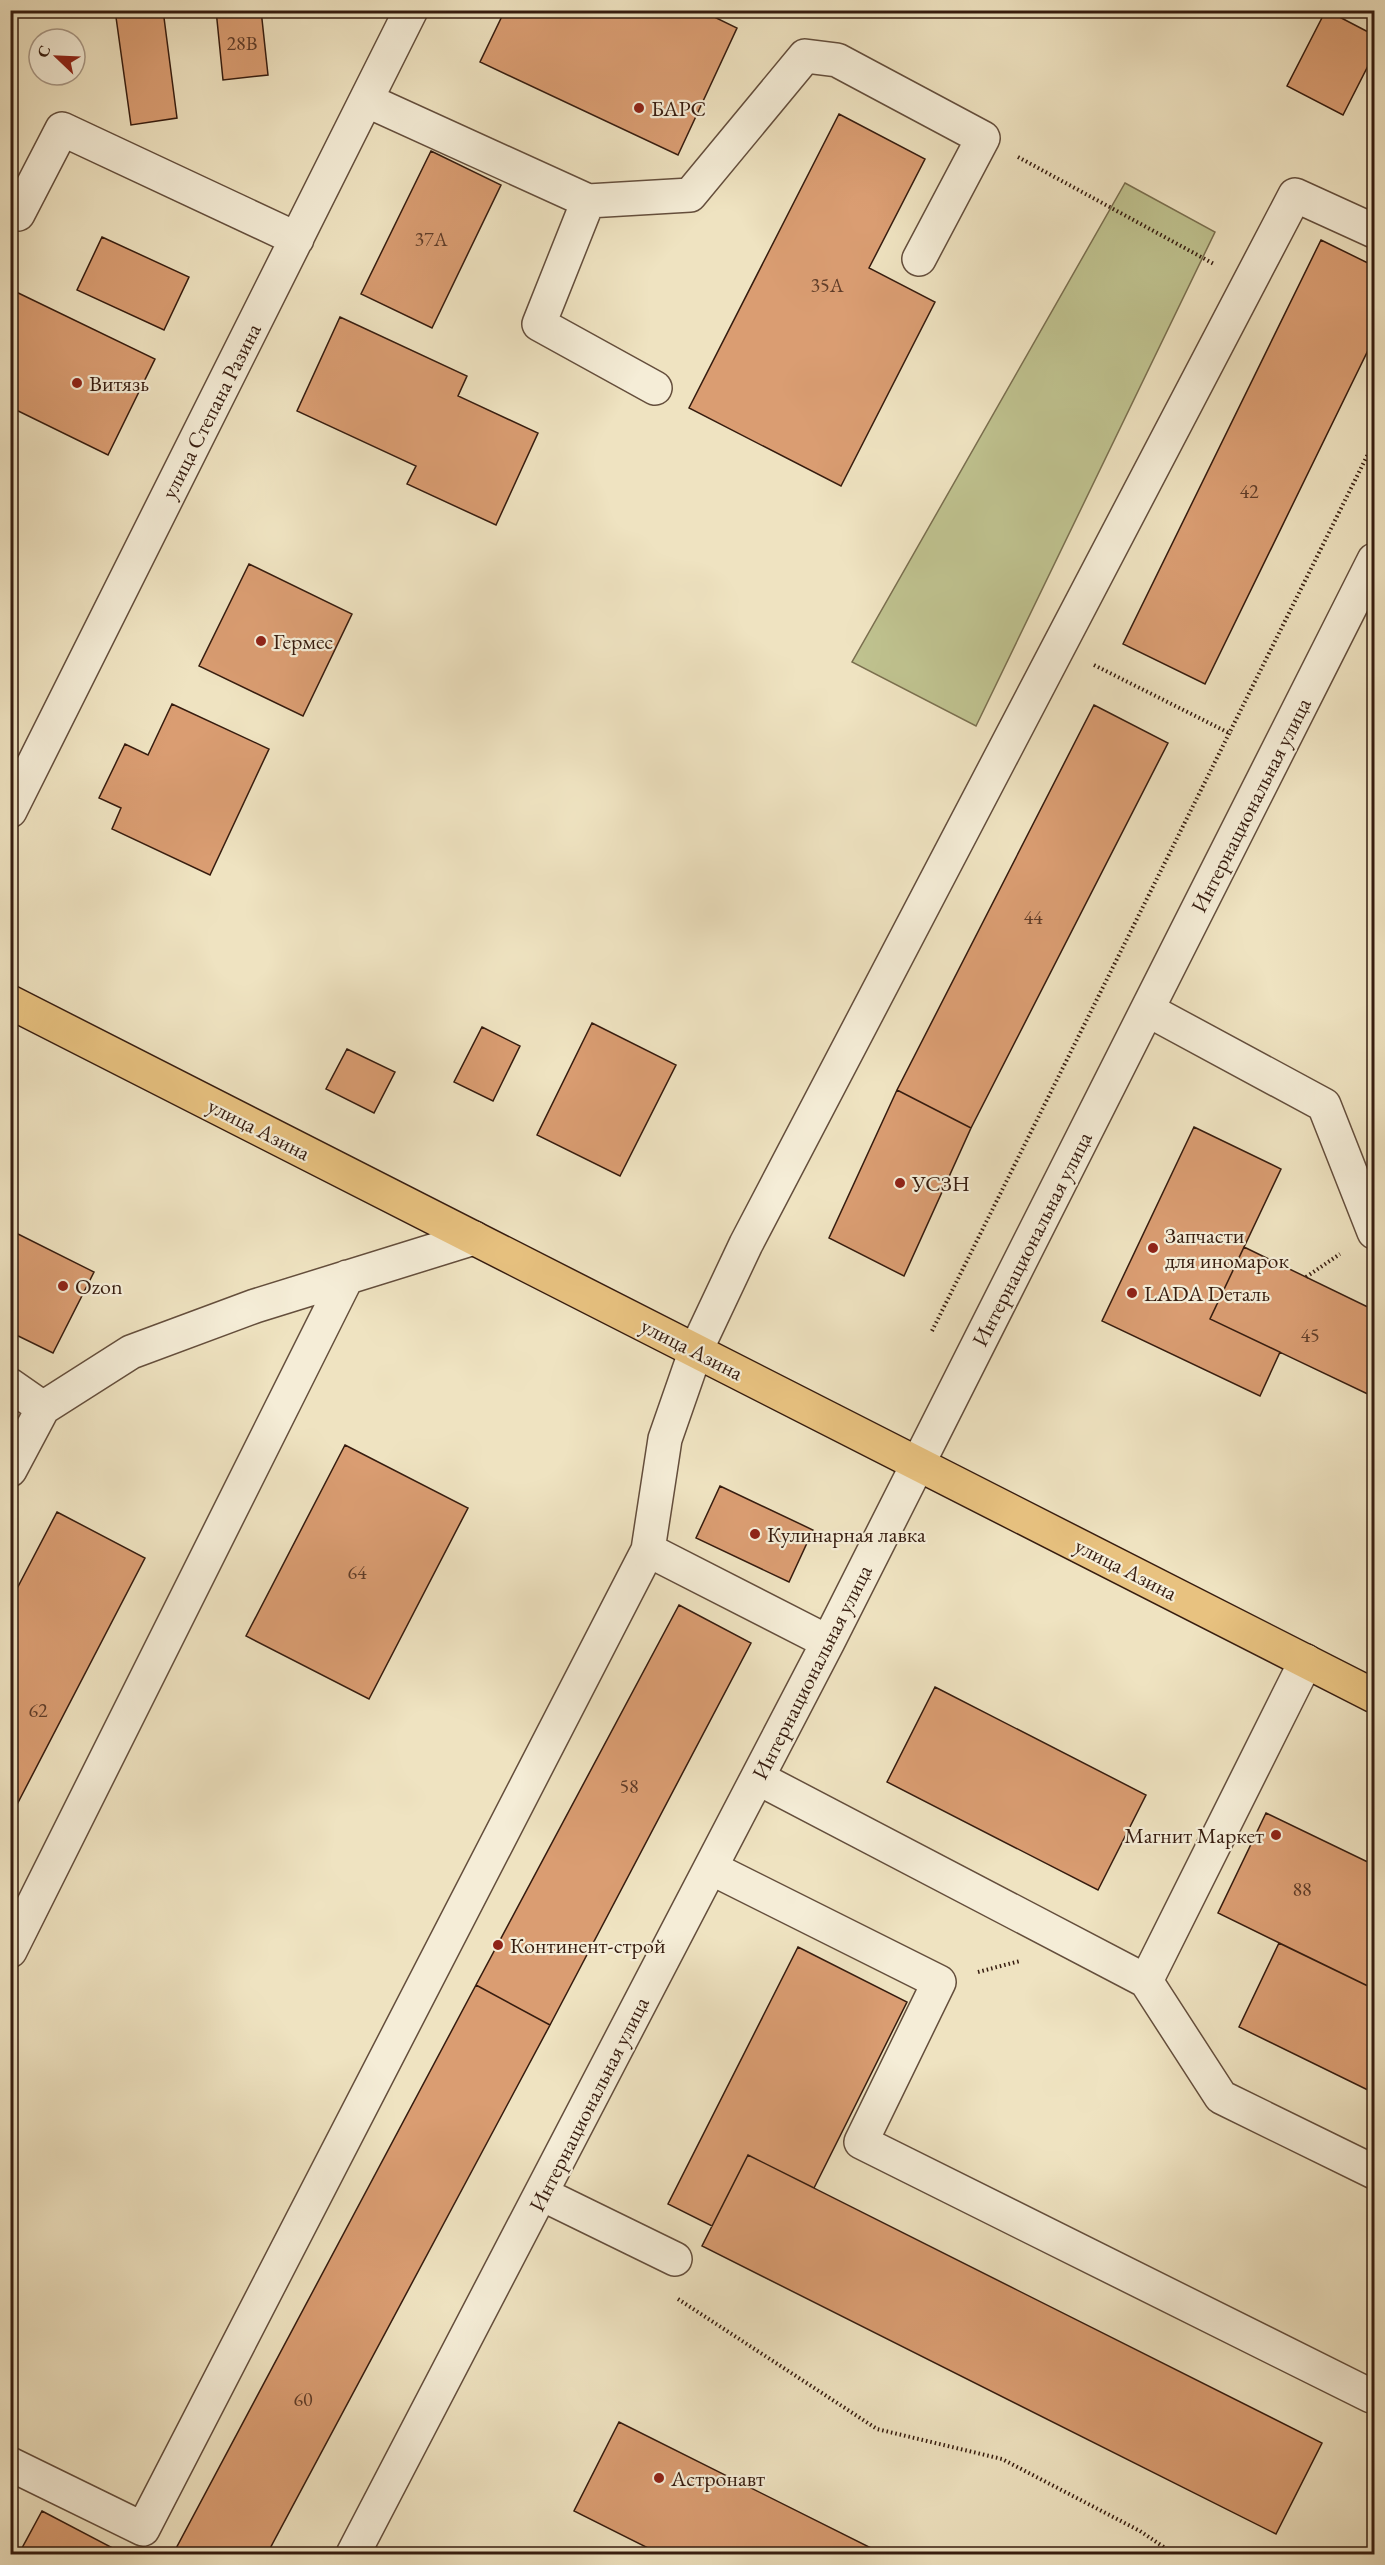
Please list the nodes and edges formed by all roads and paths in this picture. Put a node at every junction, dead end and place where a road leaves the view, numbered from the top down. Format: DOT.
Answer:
graph roads {
  1 [pos="411,10"];
  2 [pos="366,100"];
  3 [pos="983,138"];
  4 [pos="588,201"];
  5 [pos="10,210"];
  6 [pos="1374,231"];
  7 [pos="297,239"];
  8 [pos="919,259"];
  9 [pos="1249,282"];
  10 [pos="656,388"];
  11 [pos="1374,442"];
  12 [pos="1374,560"];
  13 [pos="1058,647"];
  14 [pos="1231,734"];
  15 [pos="10,811"];
  16 [pos="10,1002"];
  17 [pos="1148,1010"];
  18 [pos="1374,1232"];
  19 [pos="474,1238"];
  20 [pos="347,1277"];
  21 [pos="932,1331"];
  22 [pos="696,1350"];
  23 [pos="10,1385"];
  24 [pos="43,1408"];
  25 [pos="919,1464"];
  26 [pos="10,1470"];
  27 [pos="648,1550"];
  28 [pos="828,1642"];
  29 [pos="1306,1661"];
  30 [pos="1374,1696"];
  31 [pos="758,1778"];
  32 [pos="711,1868"];
  33 [pos="1080,1946"];
  34 [pos="10,1951"];
  35 [pos="1146,1981"];
  36 [pos="939,1982"];
  37 [pos="1374,2172"];
  38 [pos="542,2194"];
  39 [pos="675,2259"];
  40 [pos="671,2294"];
  41 [pos="1371,2396"];
  42 [pos="10,2464"];
  43 [pos="353,2554"];
  44 [pos="1174,2554"];
  1 -- 2 [label="street, улица Степана Разина"];
  2 -- 4 [label="street"];
  2 -- 7 [label="street, улица Степана Разина"];
  3 -- 4 [label="street"];
  3 -- 8 [label="street"];
  3 -- 9 [label="path"];
  4 -- 10 [label="street"];
  5 -- 7 [label="street"];
  6 -- 9 [label="street"];
  7 -- 15 [label="street, улица Степана Разина"];
  9 -- 13 [label="street"];
  11 -- 14 [label="path"];
  12 -- 17 [label="street, Интернациональная улица"];
  13 -- 14 [label="path"];
  13 -- 22 [label="street"];
  14 -- 21 [label="path"];
  16 -- 19 [label="main road, улица Азина"];
  17 -- 18 [label="street"];
  17 -- 25 [label="street, Интернациональная улица"];
  19 -- 20 [label="street"];
  19 -- 22 [label="main road, улица Азина"];
  20 -- 24 [label="street"];
  20 -- 34 [label="street"];
  22 -- 25 [label="main road, улица Азина"];
  22 -- 27 [label="street"];
  23 -- 24 [label="street"];
  24 -- 26 [label="street"];
  25 -- 28 [label="street, Интернациональная улица"];
  25 -- 29 [label="main road, улица Азина"];
  27 -- 28 [label="street"];
  27 -- 42 [label="street"];
  28 -- 31 [label="street, Интернациональная улица"];
  29 -- 30 [label="main road, улица Азина"];
  29 -- 35 [label="street"];
  31 -- 32 [label="street, Интернациональная улица"];
  31 -- 33 [label="street"];
  32 -- 36 [label="street"];
  32 -- 38 [label="street, Интернациональная улица"];
  33 -- 35 [label="street"];
  33 -- 36 [label="path"];
  35 -- 37 [label="street"];
  36 -- 41 [label="street"];
  38 -- 39 [label="street"];
  38 -- 43 [label="street, Интернациональная улица"];
  40 -- 44 [label="path"];
}
